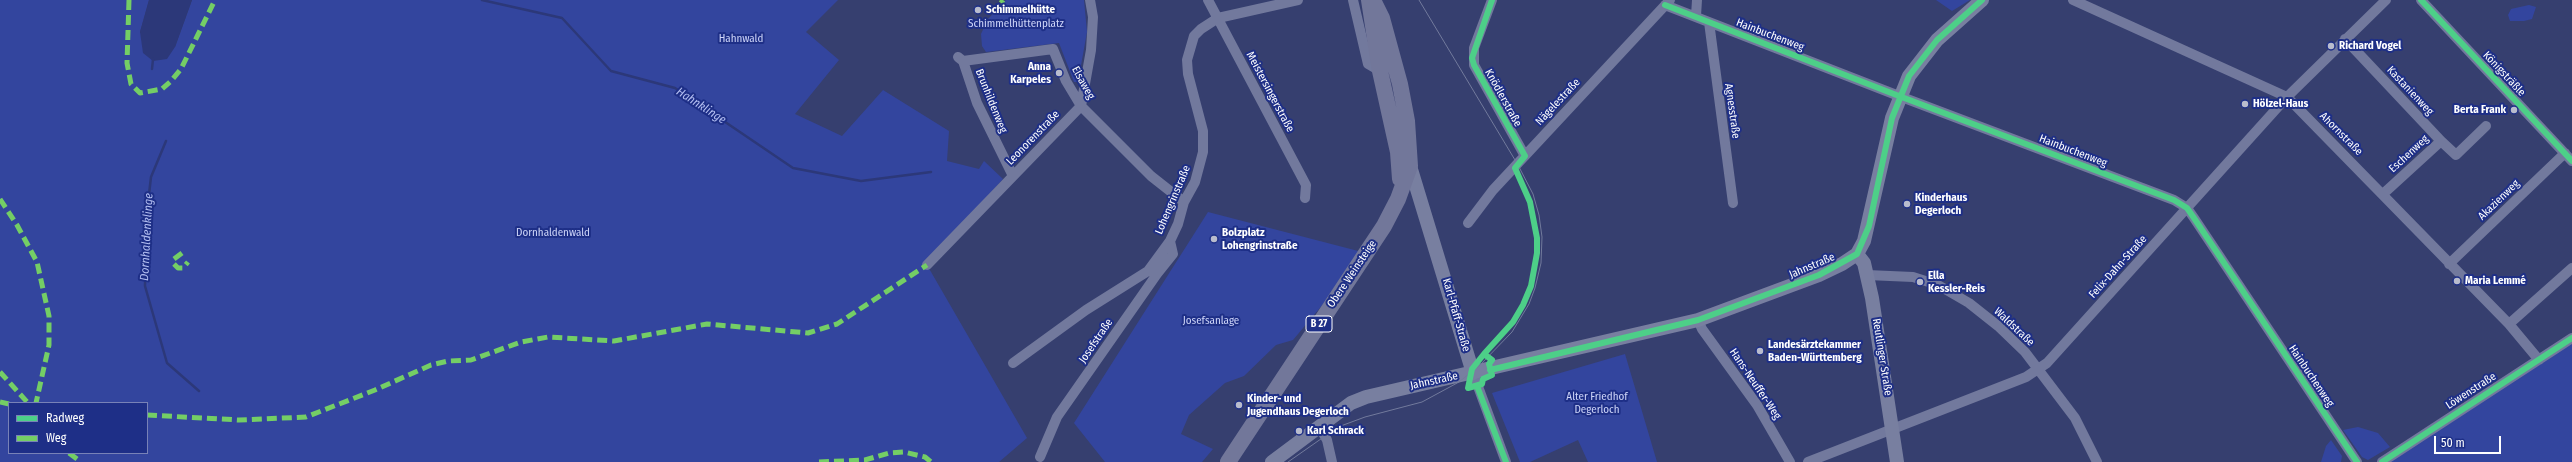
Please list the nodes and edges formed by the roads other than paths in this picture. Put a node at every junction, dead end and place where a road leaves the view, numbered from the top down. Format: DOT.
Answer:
graph roads {
  1 [pos="1090,0"];
  2 [pos="1208,0"];
  3 [pos="1298,0"];
  4 [pos="1353,0"];
  5 [pos="1369,0"];
  6 [pos="1373,0"];
  7 [pos="1492,0"];
  8 [pos="1697,0"];
  9 [pos="1982,0"];
  10 [pos="2073,0"];
  11 [pos="2386,0"];
  12 [pos="2421,0"];
  13 [pos="1668,2"];
  14 [pos="1696,16"];
  15 [pos="1218,18"];
  16 [pos="1709,22"];
  17 [pos="2346,39"];
  18 [pos="960,59"];
  19 [pos="1380,72"];
  20 [pos="1899,96"];
  21 [pos="2287,97"];
  22 [pos="1081,106"];
  23 [pos="2486,126"];
  24 [pos="1394,132"];
  25 [pos="2441,141"];
  26 [pos="1525,156"];
  27 [pos="2568,157"];
  28 [pos="1410,166"];
  29 [pos="1013,176"];
  30 [pos="2383,194"];
  31 [pos="1305,198"];
  32 [pos="1398,199"];
  33 [pos="1184,202"];
  34 [pos="1733,203"];
  35 [pos="2187,208"];
  36 [pos="1468,224"];
  37 [pos="1170,241"];
  38 [pos="1857,254"];
  39 [pos="2449,264"];
  40 [pos="927,265"];
  41 [pos="2572,268"];
  42 [pos="1867,275"];
  43 [pos="1698,320"];
  44 [pos="2509,324"];
  45 [pos="2572,338"];
  46 [pos="2539,360"];
  47 [pos="1013,363"];
  48 [pos="2037,370"];
  49 [pos="1473,373"];
  50 [pos="1319,426"];
  51 [pos="1893,429"];
  52 [pos="1237,446"];
  53 [pos="1040,457"];
  54 [pos="1220,462"];
  55 [pos="1228,462"];
  56 [pos="1272,462"];
  57 [pos="1332,462"];
  58 [pos="1506,462"];
  59 [pos="1790,462"];
  60 [pos="1808,462"];
  61 [pos="1897,462"];
  62 [pos="2097,462"];
  63 [pos="2357,462"];
  64 [pos="2382,462"];
  1 -- 22 [label="street"];
  2 -- 15 [label="street, Meistersingerstraße"];
  3 -- 15 [label="street, Lohengrinstraße"];
  4 -- 19 [label="street"];
  5 -- 19 [label="main road, Obere Weinsteige / B 27"];
  6 -- 28 [label="main road, Obere Weinsteige / B 27"];
  7 -- 26 [label="street, Knödlerstraße"];
  8 -- 14 [label="street"];
  9 -- 20 [label="main road"];
  10 -- 21 [label="street, Ahornstraße"];
  11 -- 17 [label="street, Felix-Dahn-Straße"];
  12 -- 27 [label="street, Königsträßle"];
  13 -- 14 [label="street, Hainbuchenweg"];
  13 -- 26 [label="street, Nägelestraße"];
  14 -- 16 [label="street, Hainbuchenweg"];
  15 -- 31 [label="street, Meistersingerstraße"];
  15 -- 33 [label="street, Lohengrinstraße"];
  16 -- 20 [label="street, Hainbuchenweg"];
  16 -- 34 [label="street, Agnesstraße"];
  17 -- 21 [label="street, Felix-Dahn-Straße"];
  17 -- 25 [label="street, Kastanienweg"];
  18 -- 22 [label="street, Elsaweg"];
  18 -- 29 [label="street, Brunhildenweg"];
  19 -- 24 [label="main road, Obere Weinsteige / B 27"];
  20 -- 35 [label="street, Hainbuchenweg"];
  20 -- 38 [label="main road"];
  21 -- 30 [label="street, Ahornstraße"];
  21 -- 35 [label="street, Felix-Dahn-Straße"];
  22 -- 29 [label="street, Leonorenstraße"];
  22 -- 33 [label="street, Elsaweg"];
  23 -- 25 [label="street, Eschenweg"];
  24 -- 28 [label="main road"];
  24 -- 32 [label="main road, Obere Weinsteige / B 27"];
  25 -- 30 [label="street, Eschenweg"];
  26 -- 36 [label="street, Nägelestraße"];
  27 -- 39 [label="street, Akazienweg"];
  28 -- 32 [label="main road, Obere Weinsteige / B 27"];
  28 -- 49 [label="main road, Karl-Pfaff-Straße"];
  29 -- 40 [label="street, Leonorenstraße"];
  30 -- 39 [label="street, Ahornstraße"];
  32 -- 52 [label="main road, Obere Weinsteige / B 27"];
  33 -- 37 [label="street, Lohengrinstraße"];
  35 -- 48 [label="street, Felix-Dahn-Straße"];
  35 -- 63 [label="street, Hainbuchenweg"];
  37 -- 47 [label="street, Lohengrinstraße"];
  37 -- 53 [label="street, Josefstraße"];
  38 -- 42 [label="main road, Reutlinger Straße"];
  38 -- 43 [label="main road, Jahnstraße"];
  39 -- 44 [label="street, Ahornstraße"];
  41 -- 44 [label="street"];
  42 -- 48 [label="street, Waldstraße"];
  42 -- 51 [label="main road, Reutlinger Straße"];
  43 -- 49 [label="main road, Jahnstraße"];
  43 -- 59 [label="street, Hans-Neuffer-Weg"];
  44 -- 46 [label="street, Ahornstraße"];
  45 -- 46 [label="street, Löwenstraße"];
  46 -- 64 [label="street, Löwenstraße"];
  48 -- 51 [label="street, Felix-Dahn-Straße"];
  48 -- 62 [label="street, Waldstraße"];
  49 -- 50 [label="main road, Jahnstraße"];
  49 -- 58 [label="street, Karl-Pfaff-Straße"];
  50 -- 56 [label="main road, Jahnstraße"];
  50 -- 57 [label="street"];
  51 -- 60 [label="street, Felix-Dahn-Straße"];
  51 -- 61 [label="main road, Reutlinger Straße"];
  52 -- 54 [label="main road, B 27"];
  52 -- 55 [label="main road, B 27"];
}
